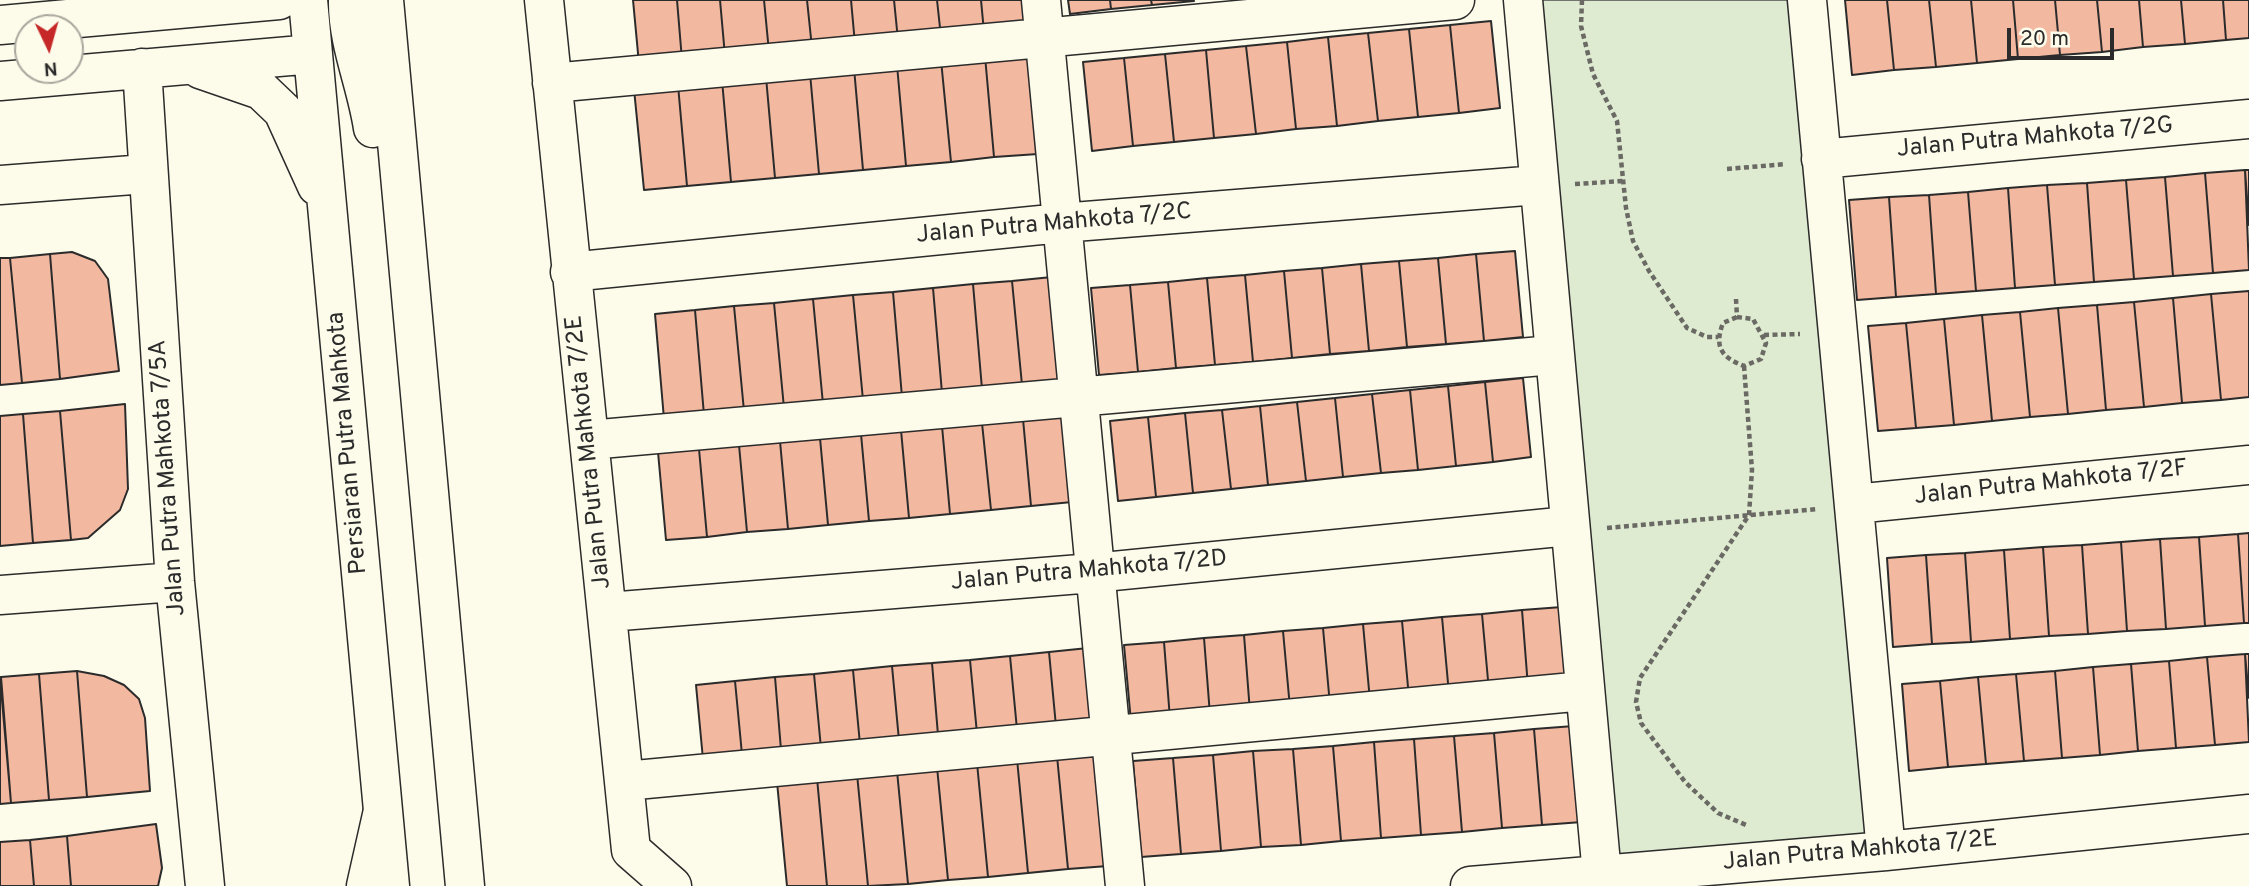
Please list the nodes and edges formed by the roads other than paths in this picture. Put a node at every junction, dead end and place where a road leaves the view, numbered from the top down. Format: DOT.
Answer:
graph roads {
  1 [pos="279,0"];
  2 [pos="310,0"];
  3 [pos="384,0"];
  4 [pos="544,0"];
  5 [pos="1455,0"];
  6 [pos="1523,0"];
  7 [pos="1807,0"];
  8 [pos="202,3"];
  9 [pos="122,7"];
  10 [pos="348,9"];
  11 [pos="1042,18"];
  12 [pos="0,25"];
  13 [pos="313,54"];
  14 [pos="182,65"];
  15 [pos="142,68"];
  16 [pos="0,81"];
  17 [pos="552,83"];
  18 [pos="2249,119"];
  19 [pos="1808,161"];
  20 [pos="146,174"];
  21 [pos="1555,184"];
  22 [pos="0,185"];
  23 [pos="327,206"];
  24 [pos="1061,223"];
  25 [pos="405,228"];
  26 [pos="570,272"];
  27 [pos="1553,355"];
  28 [pos="1077,396"];
  29 [pos="589,440"];
  30 [pos="2249,464"];
  31 [pos="1842,506"];
  32 [pos="1582,528"];
  33 [pos="1093,573"];
  34 [pos="175,582"];
  35 [pos="0,595"];
  36 [pos="608,612"];
  37 [pos="1584,691"];
  38 [pos="1110,736"];
  39 [pos="625,781"];
  40 [pos="2249,814"];
  41 [pos="382,815"];
  42 [pos="1886,851"];
  43 [pos="1602,875"];
  44 [pos="205,886"];
  45 [pos="366,886"];
  46 [pos="390,886"];
  47 [pos="466,886"];
  48 [pos="672,886"];
  49 [pos="1125,886"];
  50 [pos="1470,886"];
  1 -- 8 [label="street"];
  2 -- 10 [label="street"];
  2 -- 13 [label="street, Persiaran Putra Mahkota"];
  3 -- 25 [label="street"];
  4 -- 17 [label="street, Jalan Putra Mahkota 7/2E"];
  5 -- 11 [label="street"];
  6 -- 21 [label="street"];
  7 -- 19 [label="street"];
  8 -- 9 [label="street"];
  9 -- 12 [label="street"];
  10 -- 13 [label="street"];
  10 -- 25 [label="street"];
  11 -- 17 [label="street"];
  11 -- 24 [label="street"];
  13 -- 14 [label="street"];
  13 -- 23 [label="street, Persiaran Putra Mahkota"];
  14 -- 15 [label="street"];
  14 -- 23 [label="street"];
  15 -- 16 [label="street"];
  15 -- 20 [label="street, Jalan Putra Mahkota 7/5A"];
  17 -- 26 [label="street, Jalan Putra Mahkota 7/2E"];
  18 -- 19 [label="street, Jalan Putra Mahkota 7/2G"];
  19 -- 31 [label="street"];
  20 -- 22 [label="street"];
  20 -- 34 [label="street, Jalan Putra Mahkota 7/5A"];
  21 -- 24 [label="street, Jalan Putra Mahkota 7/2C"];
  21 -- 27 [label="street"];
  23 -- 41 [label="street, Persiaran Putra Mahkota"];
  24 -- 26 [label="street, Jalan Putra Mahkota 7/2C"];
  24 -- 28 [label="street"];
  25 -- 47 [label="street"];
  26 -- 29 [label="street, Jalan Putra Mahkota 7/2E"];
  27 -- 28 [label="street"];
  27 -- 32 [label="street"];
  28 -- 29 [label="street"];
  28 -- 33 [label="street"];
  29 -- 36 [label="street, Jalan Putra Mahkota 7/2E"];
  30 -- 31 [label="street, Jalan Putra Mahkota 7/2F"];
  31 -- 42 [label="street"];
  32 -- 33 [label="street, Jalan Putra Mahkota 7/2D"];
  32 -- 37 [label="street"];
  33 -- 36 [label="street, Jalan Putra Mahkota 7/2D"];
  33 -- 38 [label="street"];
  34 -- 35 [label="street"];
  34 -- 44 [label="street, Jalan Putra Mahkota 7/5A"];
  36 -- 39 [label="street, Jalan Putra Mahkota 7/2E"];
  37 -- 38 [label="street"];
  37 -- 43 [label="street"];
  38 -- 39 [label="street"];
  38 -- 49 [label="street"];
  39 -- 48 [label="street, Jalan Putra Mahkota 7/2E"];
  40 -- 42 [label="street, Jalan Putra Mahkota 7/2E"];
  41 -- 45 [label="street"];
  41 -- 46 [label="street, Persiaran Putra Mahkota"];
  42 -- 43 [label="street, Jalan Putra Mahkota 7/2E"];
  43 -- 50 [label="street, Jalan Putra Mahkota 7/2E"];
}
